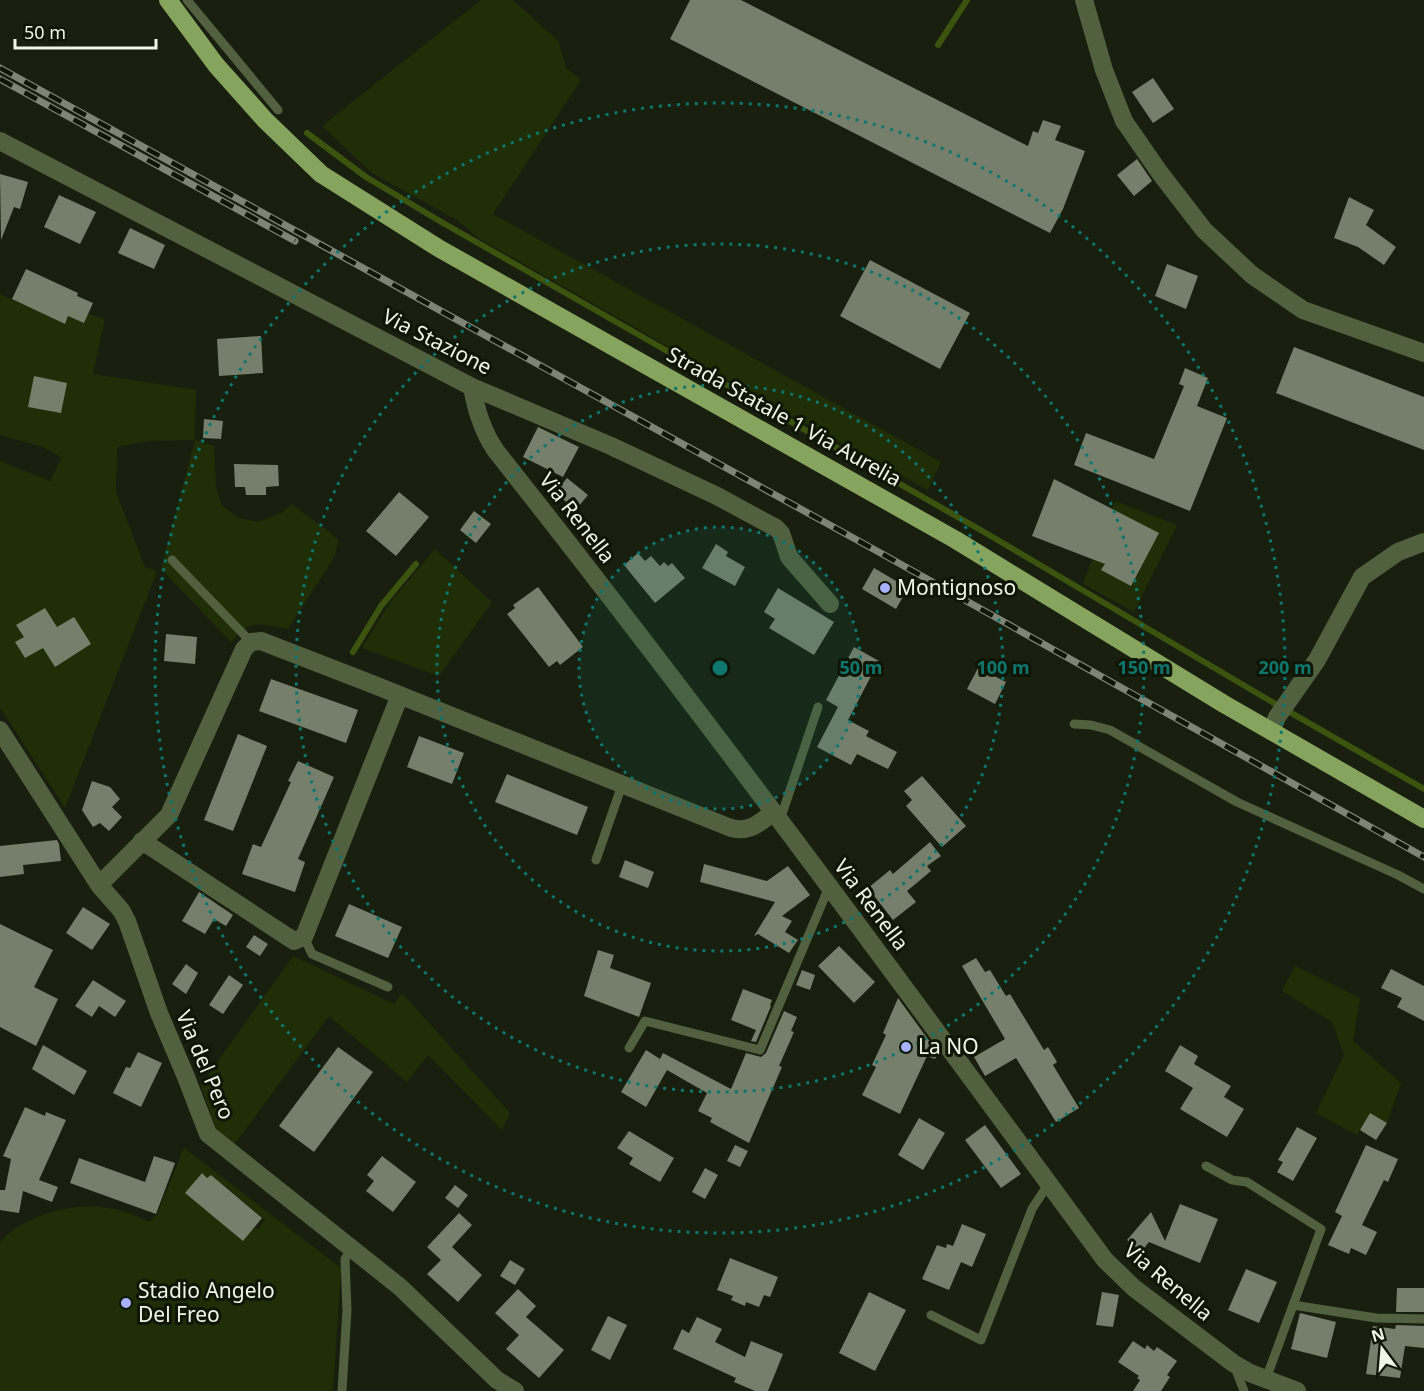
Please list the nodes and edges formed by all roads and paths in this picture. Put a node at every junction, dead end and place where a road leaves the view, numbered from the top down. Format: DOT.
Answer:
graph roads {
  1 [pos="168,0"];
  2 [pos="187,0"];
  3 [pos="1084,0"];
  4 [pos="278,110"];
  5 [pos="0,141"];
  6 [pos="1424,353"];
  7 [pos="472,387"];
  8 [pos="1424,542"];
  9 [pos="172,560"];
  10 [pos="830,604"];
  11 [pos="251,642"];
  12 [pos="400,695"];
  13 [pos="818,707"];
  14 [pos="1074,724"];
  15 [pos="1274,724"];
  16 [pos="0,729"];
  17 [pos="622,785"];
  18 [pos="777,816"];
  19 [pos="1424,819"];
  20 [pos="142,841"];
  21 [pos="596,860"];
  22 [pos="99,885"];
  23 [pos="829,887"];
  24 [pos="1424,889"];
  25 [pos="304,937"];
  26 [pos="388,987"];
  27 [pos="629,1048"];
  28 [pos="1206,1166"];
  29 [pos="1049,1183"];
  30 [pos="351,1249"];
  31 [pos="1293,1305"];
  32 [pos="931,1315"];
  33 [pos="1424,1319"];
  34 [pos="1233,1363"];
  35 [pos="1266,1379"];
  36 [pos="342,1391"];
  37 [pos="515,1391"];
  38 [pos="1244,1391"];
  39 [pos="1297,1391"];
  1 -- 15 [label="main road, Strada Statale 1 Via Aurelia"];
  2 -- 4 [label="lane"];
  3 -- 6 [label="street"];
  5 -- 7 [label="street, Via Stazione"];
  7 -- 10 [label="street, Via Stazione"];
  7 -- 18 [label="street, Via Renella"];
  8 -- 15 [label="street"];
  9 -- 11 [label="lane"];
  11 -- 12 [label="street"];
  11 -- 20 [label="street"];
  12 -- 17 [label="street"];
  12 -- 25 [label="street"];
  13 -- 18 [label="lane"];
  14 -- 24 [label="lane"];
  15 -- 19 [label="main road, Strada Statale 1 Via Aurelia"];
  16 -- 22 [label="street, Via del Pero"];
  17 -- 18 [label="street"];
  17 -- 21 [label="lane"];
  18 -- 23 [label="street, Via Renella"];
  20 -- 22 [label="street"];
  20 -- 25 [label="street"];
  22 -- 30 [label="street, Via del Pero"];
  23 -- 27 [label="lane"];
  23 -- 29 [label="street, Via Renella"];
  25 -- 26 [label="lane"];
  28 -- 31 [label="lane"];
  29 -- 32 [label="lane"];
  29 -- 34 [label="street, Via Renella"];
  30 -- 36 [label="lane"];
  30 -- 37 [label="street, Via del Pero"];
  31 -- 33 [label="lane"];
  31 -- 35 [label="lane"];
  34 -- 35 [label="street, Via Renella"];
  34 -- 38 [label="lane"];
  35 -- 39 [label="street, Via Renella"];
}
